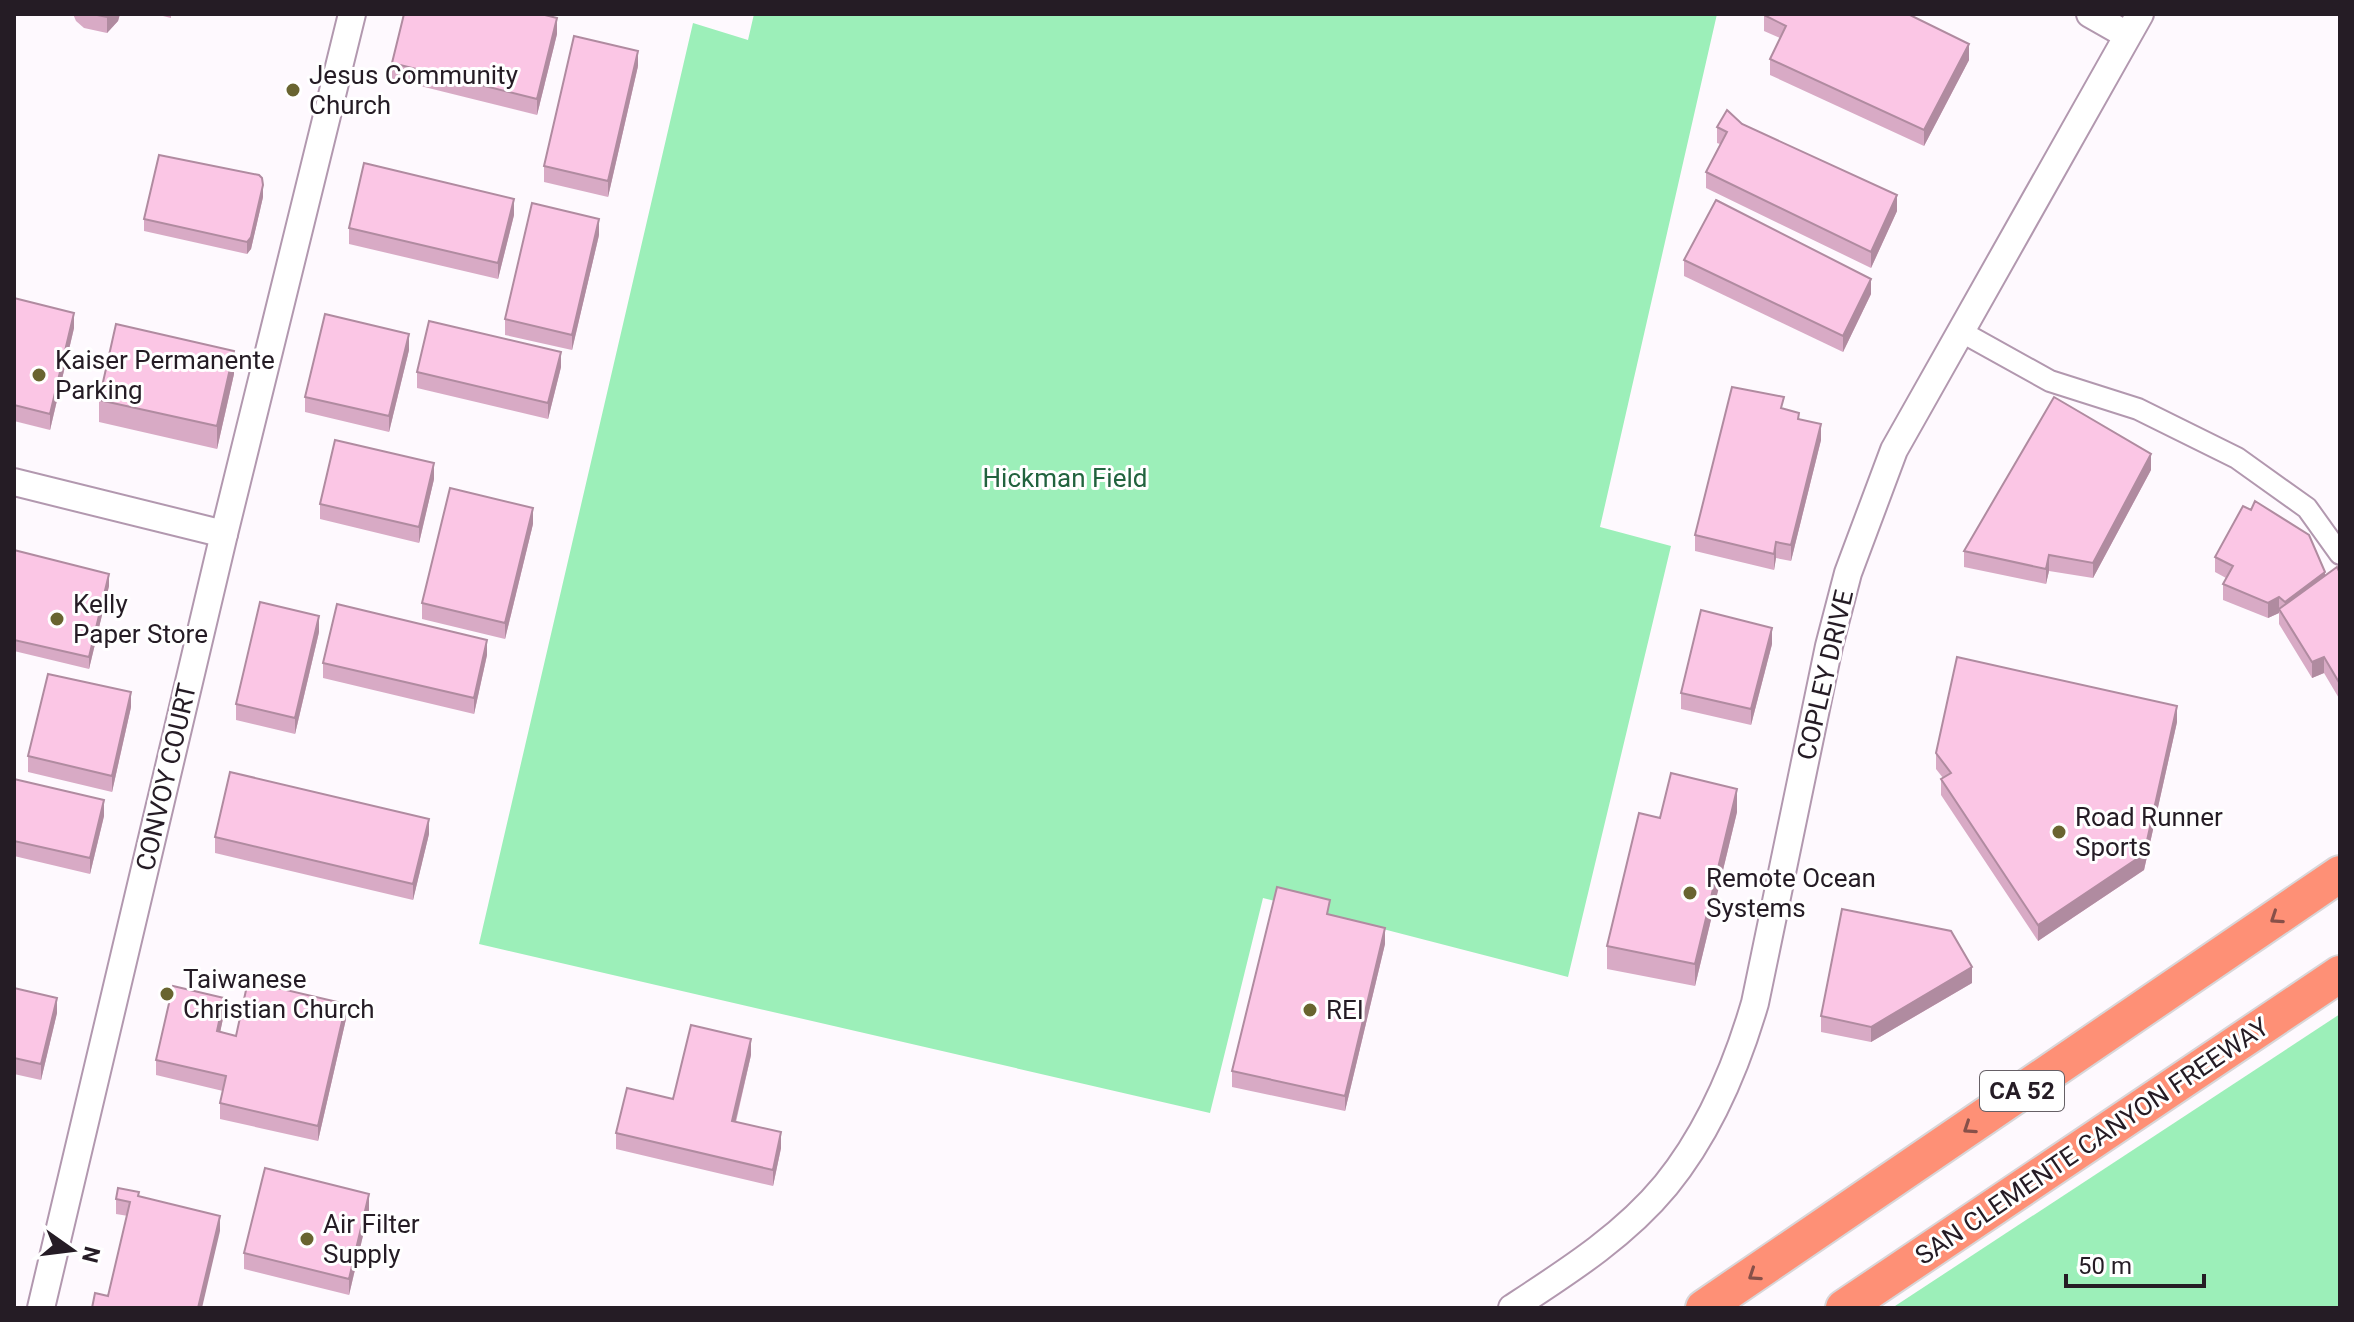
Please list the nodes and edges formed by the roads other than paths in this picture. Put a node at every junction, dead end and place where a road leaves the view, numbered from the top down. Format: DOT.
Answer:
graph roads {
  1 [pos="352,14"];
  2 [pos="2090,14"];
  3 [pos="2133,25"];
  4 [pos="1960,331"];
  5 [pos="14,482"];
  6 [pos="224,534"];
  7 [pos="2340,554"];
  8 [pos="2340,874"];
  9 [pos="2340,974"];
  10 [pos="41,1308"];
  11 [pos="1512,1308"];
  12 [pos="1704,1308"];
  13 [pos="1844,1308"];
  1 -- 6 [label="street, CONVOY COURT"];
  2 -- 3 [label="street"];
  3 -- 4 [label="street, COPLEY DRIVE"];
  4 -- 7 [label="street"];
  4 -- 11 [label="street, COPLEY DRIVE"];
  5 -- 6 [label="street"];
  6 -- 10 [label="street, CONVOY COURT"];
  8 -- 12 [label="highway, CA 52, one-way"];
  9 -- 13 [label="highway, SAN CLEMENTE CANYON FREEWAY"];
}
